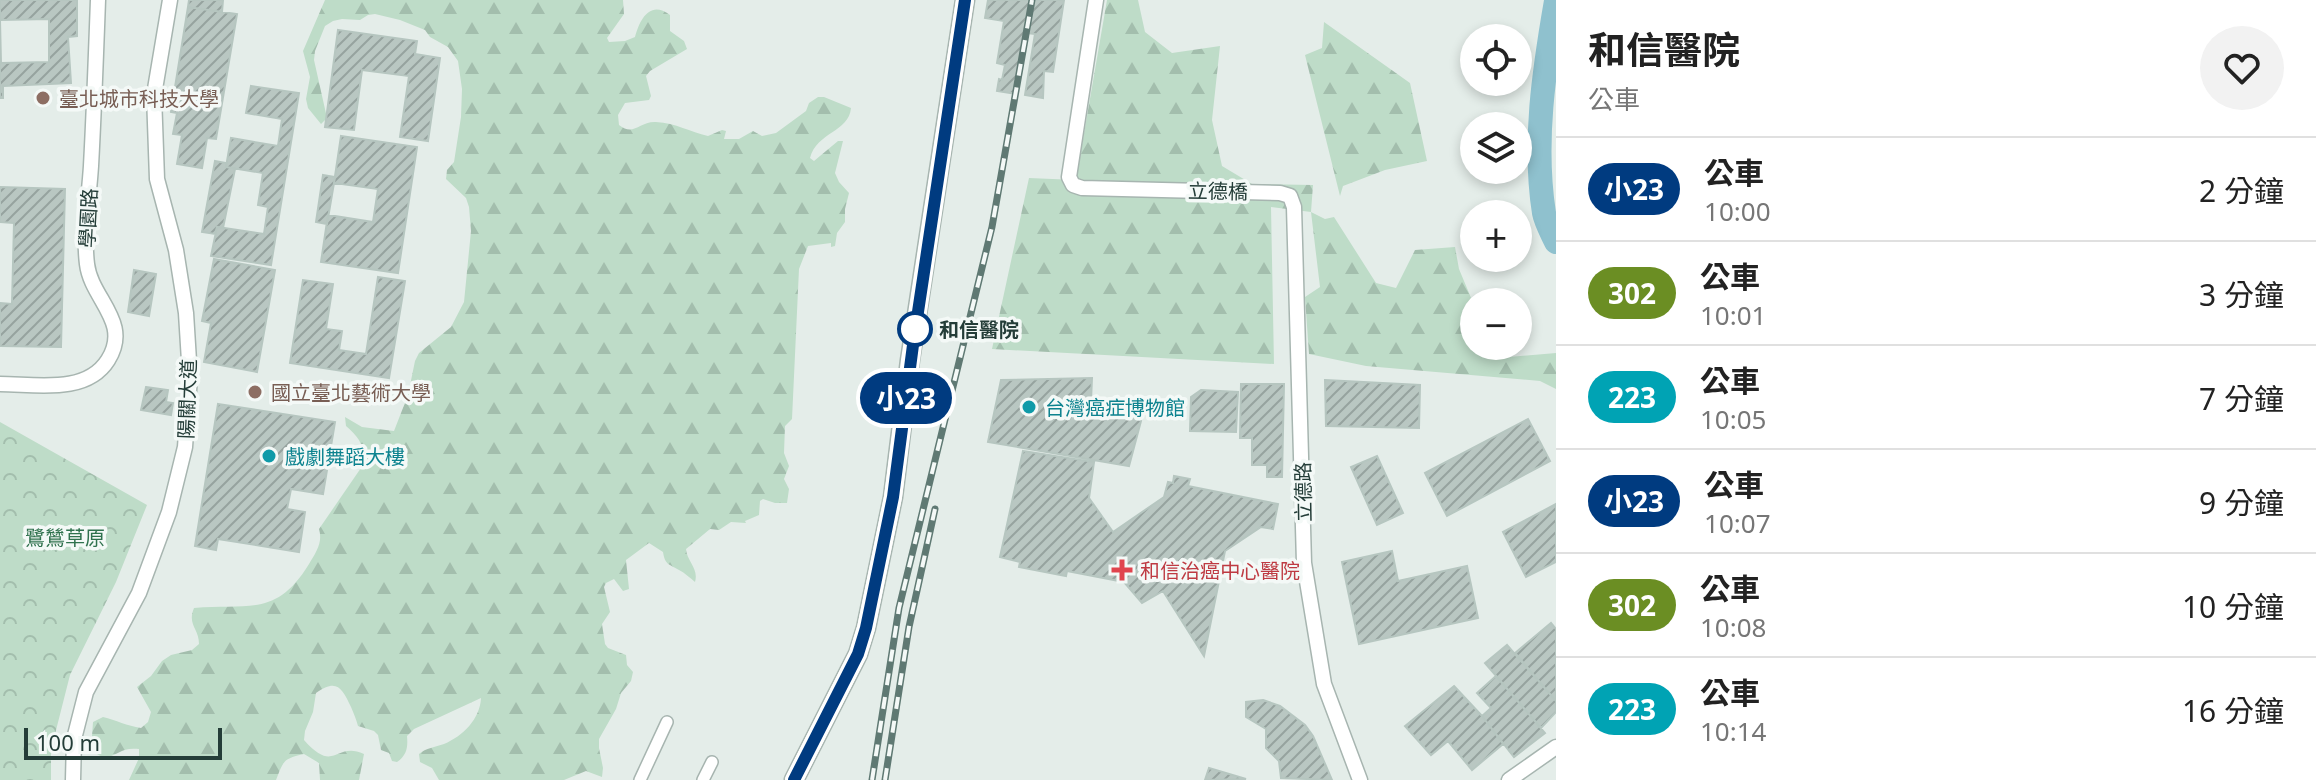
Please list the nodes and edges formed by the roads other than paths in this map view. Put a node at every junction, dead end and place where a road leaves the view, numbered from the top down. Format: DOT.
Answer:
graph roads {
  1 [pos="98,0"];
  2 [pos="170,0"];
  3 [pos="965,0"];
  4 [pos="1096,0"];
  5 [pos="1290,196"];
  6 [pos="0,384"];
  7 [pos="667,722"];
  8 [pos="1556,747"];
  9 [pos="712,762"];
  10 [pos="73,780"];
  11 [pos="640,780"];
  12 [pos="703,780"];
  13 [pos="794,780"];
  14 [pos="1360,780"];
  15 [pos="1509,780"];
  1 -- 6 [label="street, 學園路"];
  2 -- 10 [label="street, 陽關大道"];
  3 -- 13 [label="street"];
  4 -- 5 [label="street, 立德橋"];
  5 -- 14 [label="street, 立德路"];
  7 -- 11 [label="street"];
  8 -- 15 [label="street"];
  9 -- 12 [label="street"];
}
